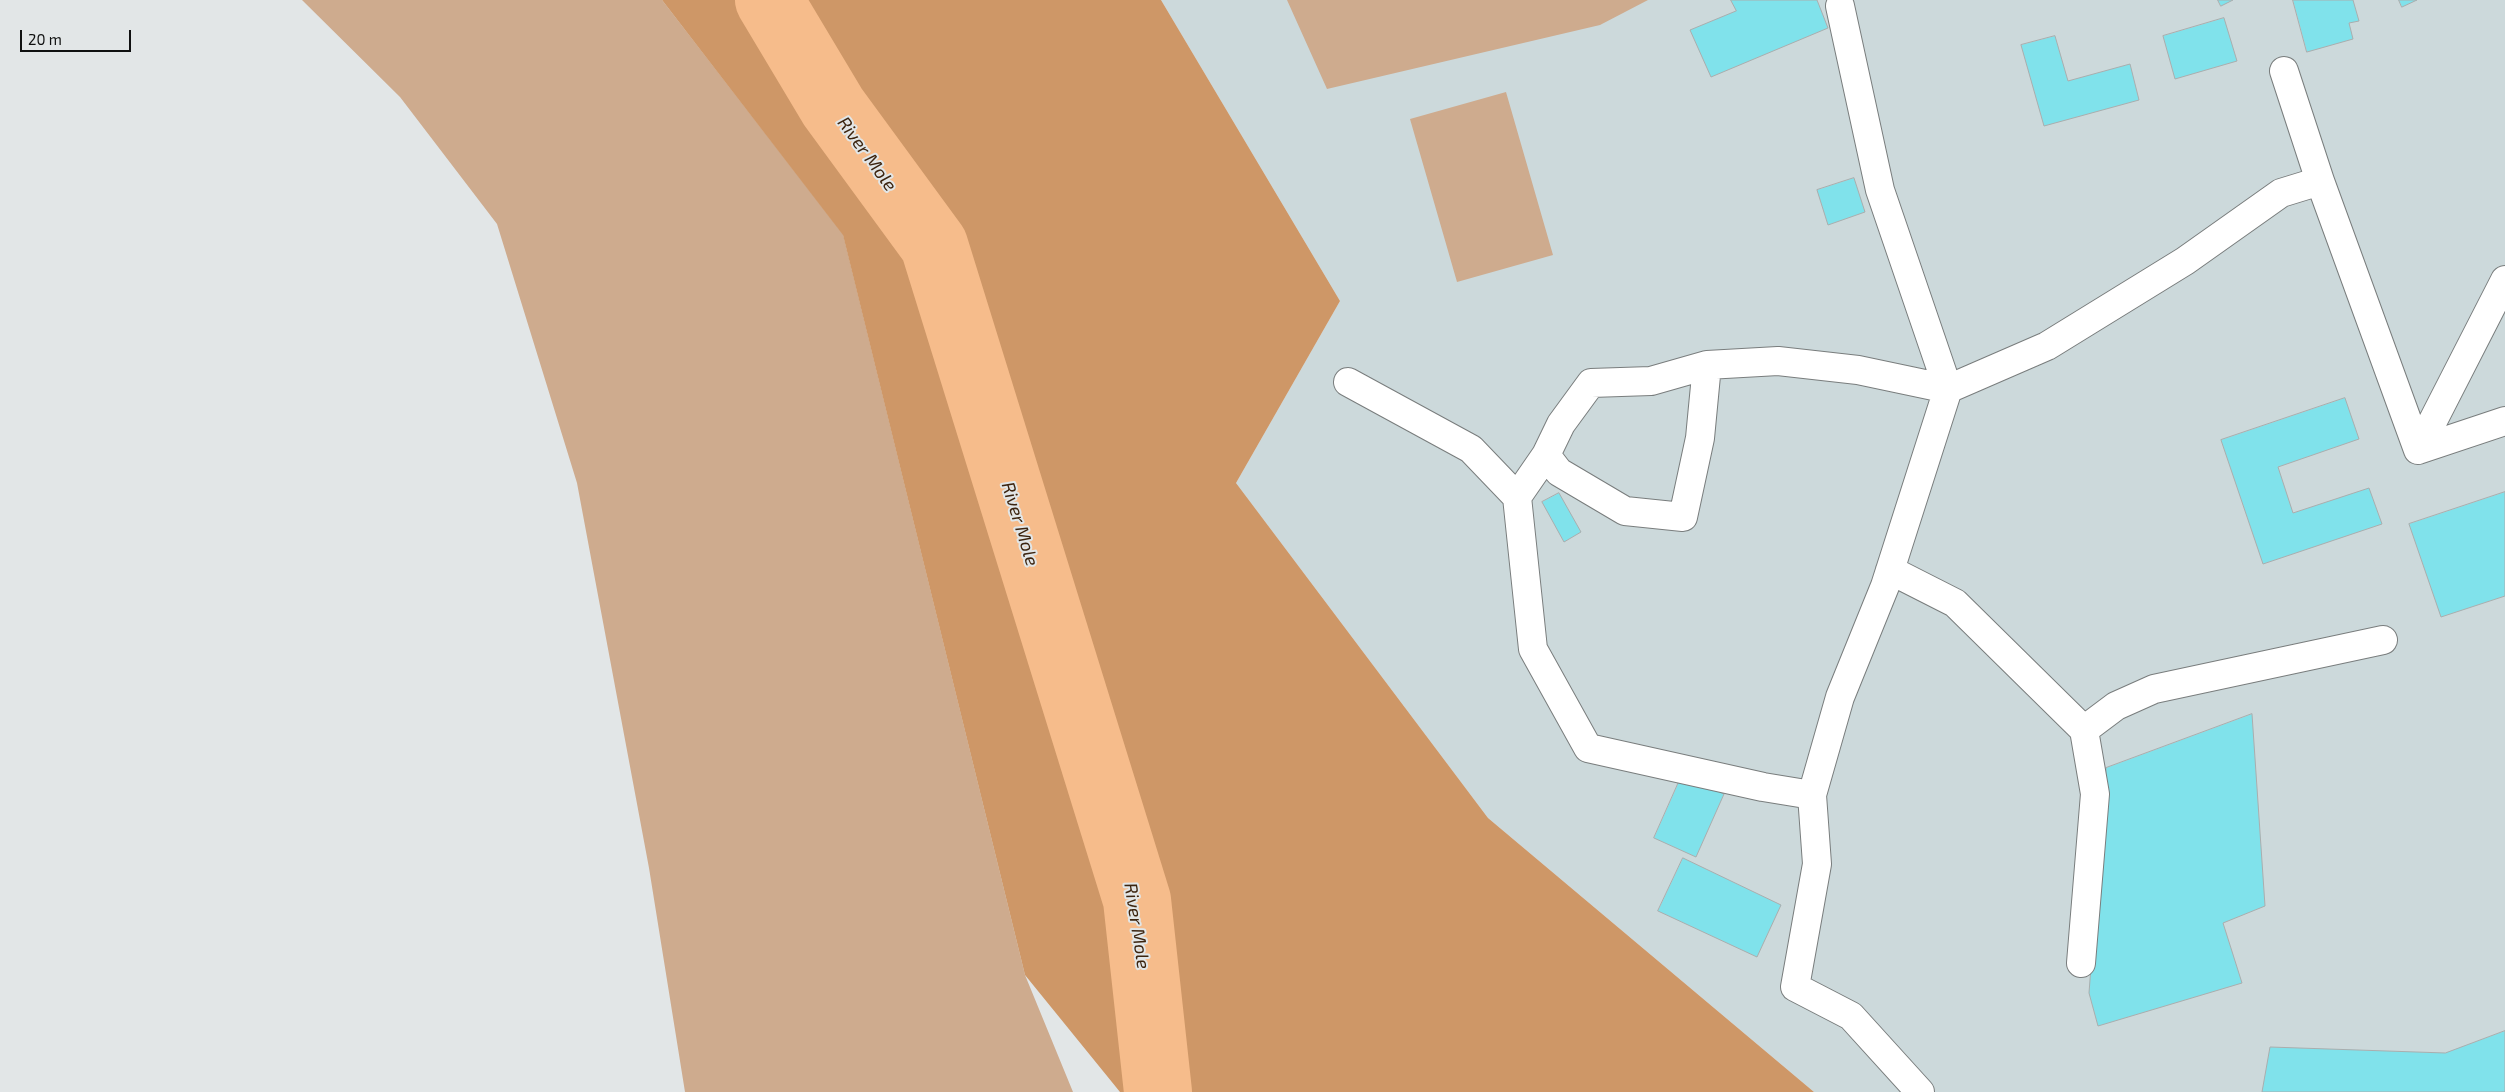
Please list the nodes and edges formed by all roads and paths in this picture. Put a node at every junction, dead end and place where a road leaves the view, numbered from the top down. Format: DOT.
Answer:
graph roads {
  1 [pos="1840,6"];
  2 [pos="2284,71"];
  3 [pos="2320,181"];
  4 [pos="2505,280"];
  5 [pos="1708,365"];
  6 [pos="1348,382"];
  7 [pos="1948,389"];
  8 [pos="2505,421"];
  9 [pos="2418,450"];
  10 [pos="1546,455"];
  11 [pos="1517,497"];
  12 [pos="1890,570"];
  13 [pos="2383,640"];
  14 [pos="2084,730"];
  15 [pos="1812,796"];
  16 [pos="2081,963"];
  17 [pos="1920,1092"];
  1 -- 7 [label="lane"];
  2 -- 3 [label="lane"];
  3 -- 7 [label="lane"];
  3 -- 9 [label="lane"];
  4 -- 9 [label="lane"];
  5 -- 7 [label="lane"];
  5 -- 10 [label="lane"];
  5 -- 10 [label="lane"];
  6 -- 11 [label="lane"];
  7 -- 12 [label="lane"];
  8 -- 9 [label="lane"];
  10 -- 11 [label="lane"];
  11 -- 15 [label="lane"];
  12 -- 14 [label="lane"];
  12 -- 15 [label="lane"];
  13 -- 14 [label="lane"];
  14 -- 16 [label="lane"];
  15 -- 17 [label="lane"];
}
